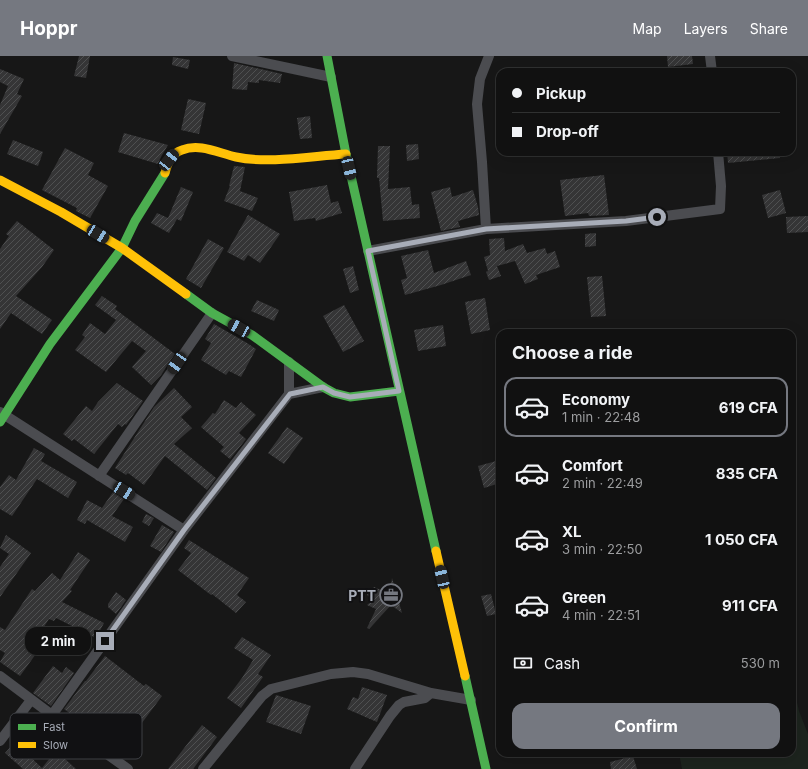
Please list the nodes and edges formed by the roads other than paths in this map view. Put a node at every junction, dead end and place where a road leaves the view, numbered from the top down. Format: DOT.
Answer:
graph roads {
  1 [pos="232,56"];
  2 [pos="327,56"];
  3 [pos="489,56"];
  4 [pos="710,56"];
  5 [pos="712,68"];
  6 [pos="331,77"];
  7 [pos="346,154"];
  8 [pos="718,156"];
  9 [pos="0,181"];
  10 [pos="486,229"];
  11 [pos="122,248"];
  12 [pos="368,251"];
  13 [pos="212,313"];
  14 [pos="289,362"];
  15 [pos="323,387"];
  16 [pos="399,391"];
  17 [pos="290,394"];
  18 [pos="2,416"];
  19 [pos="100,476"];
  20 [pos="184,530"];
  21 [pos="0,676"];
  22 [pos="431,693"];
  23 [pos="32,700"];
  24 [pos="471,700"];
  25 [pos="22,713"];
  26 [pos="49,713"];
  27 [pos="53,713"];
  28 [pos="10,728"];
  29 [pos="0,741"];
  30 [pos="114,759"];
  31 [pos="128,769"];
  32 [pos="203,769"];
  33 [pos="355,769"];
  34 [pos="486,769"];
  1 -- 6 [label="street"];
  2 -- 6 [label="street"];
  3 -- 10 [label="street"];
  4 -- 5 [label="street"];
  6 -- 7 [label="street"];
  7 -- 11 [label="street"];
  7 -- 12 [label="street"];
  8 -- 10 [label="street"];
  9 -- 11 [label="street"];
  10 -- 12 [label="street"];
  11 -- 13 [label="street"];
  11 -- 18 [label="street"];
  12 -- 16 [label="street"];
  13 -- 14 [label="street"];
  13 -- 19 [label="street"];
  14 -- 15 [label="street"];
  14 -- 17 [label="street"];
  15 -- 16 [label="street"];
  15 -- 17 [label="street"];
  16 -- 24 [label="street"];
  17 -- 20 [label="street"];
  18 -- 19 [label="street"];
  19 -- 20 [label="street"];
  20 -- 27 [label="street"];
  21 -- 23 [label="street"];
  22 -- 24 [label="street"];
  22 -- 32 [label="street"];
  22 -- 33 [label="street"];
  23 -- 25 [label="street"];
  23 -- 26 [label="street"];
  24 -- 34 [label="street"];
  28 -- 29 [label="street"];
  30 -- 31 [label="street"];
}
